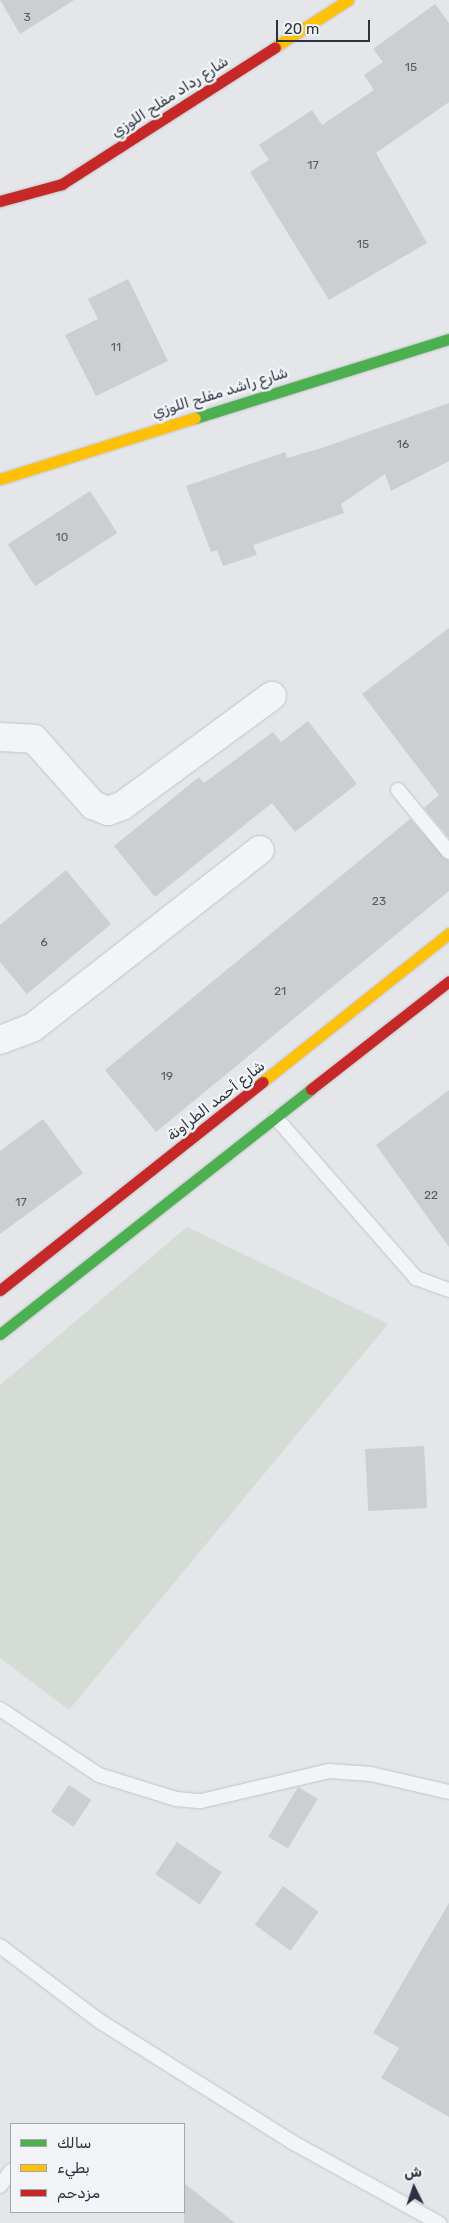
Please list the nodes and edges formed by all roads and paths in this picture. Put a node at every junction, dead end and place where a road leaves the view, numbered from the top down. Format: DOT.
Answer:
graph roads {
  1 [pos="348,0"];
  2 [pos="0,201"];
  3 [pos="449,339"];
  4 [pos="0,479"];
  5 [pos="272,696"];
  6 [pos="0,736"];
  7 [pos="398,790"];
  8 [pos="260,850"];
  9 [pos="449,852"];
  10 [pos="449,933"];
  11 [pos="449,981"];
  12 [pos="3,1040"];
  13 [pos="276,1118"];
  14 [pos="0,1290"];
  15 [pos="449,1290"];
  16 [pos="0,1334"];
  17 [pos="0,1709"];
  18 [pos="449,1792"];
  19 [pos="0,1946"];
  20 [pos="10,2172"];
  21 [pos="0,2186"];
  22 [pos="439,2223"];
  1 -- 2 [label="street, شارع رداد مفلح اللوزي"];
  3 -- 4 [label="street, شارع راشد مفلح اللوزي"];
  5 -- 6 [label="street"];
  7 -- 9 [label="lane"];
  8 -- 12 [label="street"];
  10 -- 14 [label="street, شارع أحمد الطراونة"];
  11 -- 13 [label="street"];
  13 -- 15 [label="lane"];
  13 -- 16 [label="street"];
  17 -- 18 [label="lane"];
  19 -- 22 [label="lane"];
  20 -- 21 [label="lane"];
}
